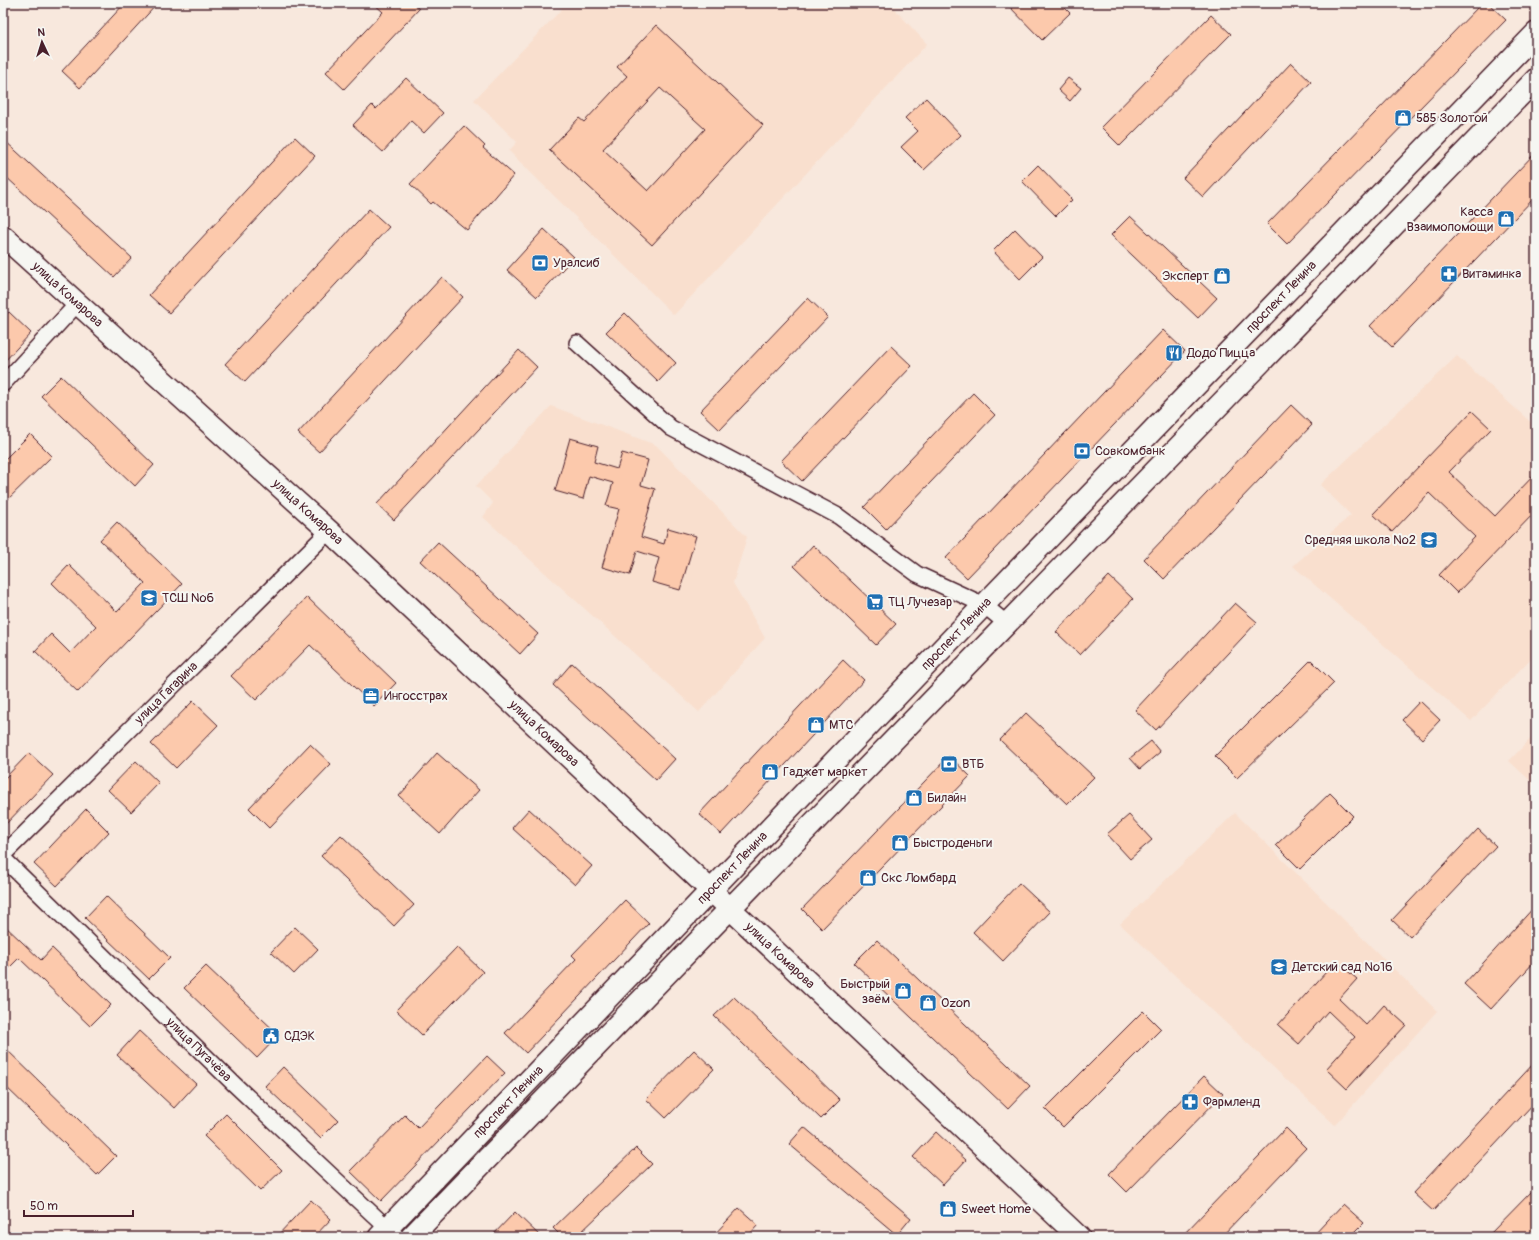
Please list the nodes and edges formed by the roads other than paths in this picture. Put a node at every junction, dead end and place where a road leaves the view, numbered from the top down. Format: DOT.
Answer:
graph roads {
  1 [pos="1536,32"];
  2 [pos="1536,79"];
  3 [pos="3,236"];
  4 [pos="77,304"];
  5 [pos="577,343"];
  6 [pos="3,384"];
  7 [pos="329,531"];
  8 [pos="984,605"];
  9 [pos="1007,624"];
  10 [pos="3,855"];
  11 [pos="3,858"];
  12 [pos="711,891"];
  13 [pos="730,909"];
  14 [pos="388,1234"];
  15 [pos="411,1237"];
  16 [pos="1079,1237"];
  1 -- 8 [label="street, проспект Ленина"];
  2 -- 9 [label="street, проспект Ленина"];
  3 -- 4 [label="street, улица Комарова"];
  4 -- 6 [label="street"];
  4 -- 7 [label="street, улица Комарова"];
  5 -- 8 [label="street"];
  7 -- 10 [label="street, улица Гагарина"];
  7 -- 12 [label="street, улица Комарова"];
  8 -- 9 [label="street"];
  8 -- 12 [label="street, проспект Ленина"];
  9 -- 13 [label="street, проспект Ленина"];
  11 -- 14 [label="street, улица Пугачёва"];
  12 -- 13 [label="street, улица Комарова"];
  12 -- 14 [label="street, проспект Ленина"];
  13 -- 15 [label="street, проспект Ленина"];
  13 -- 16 [label="street, улица Комарова"];
}
